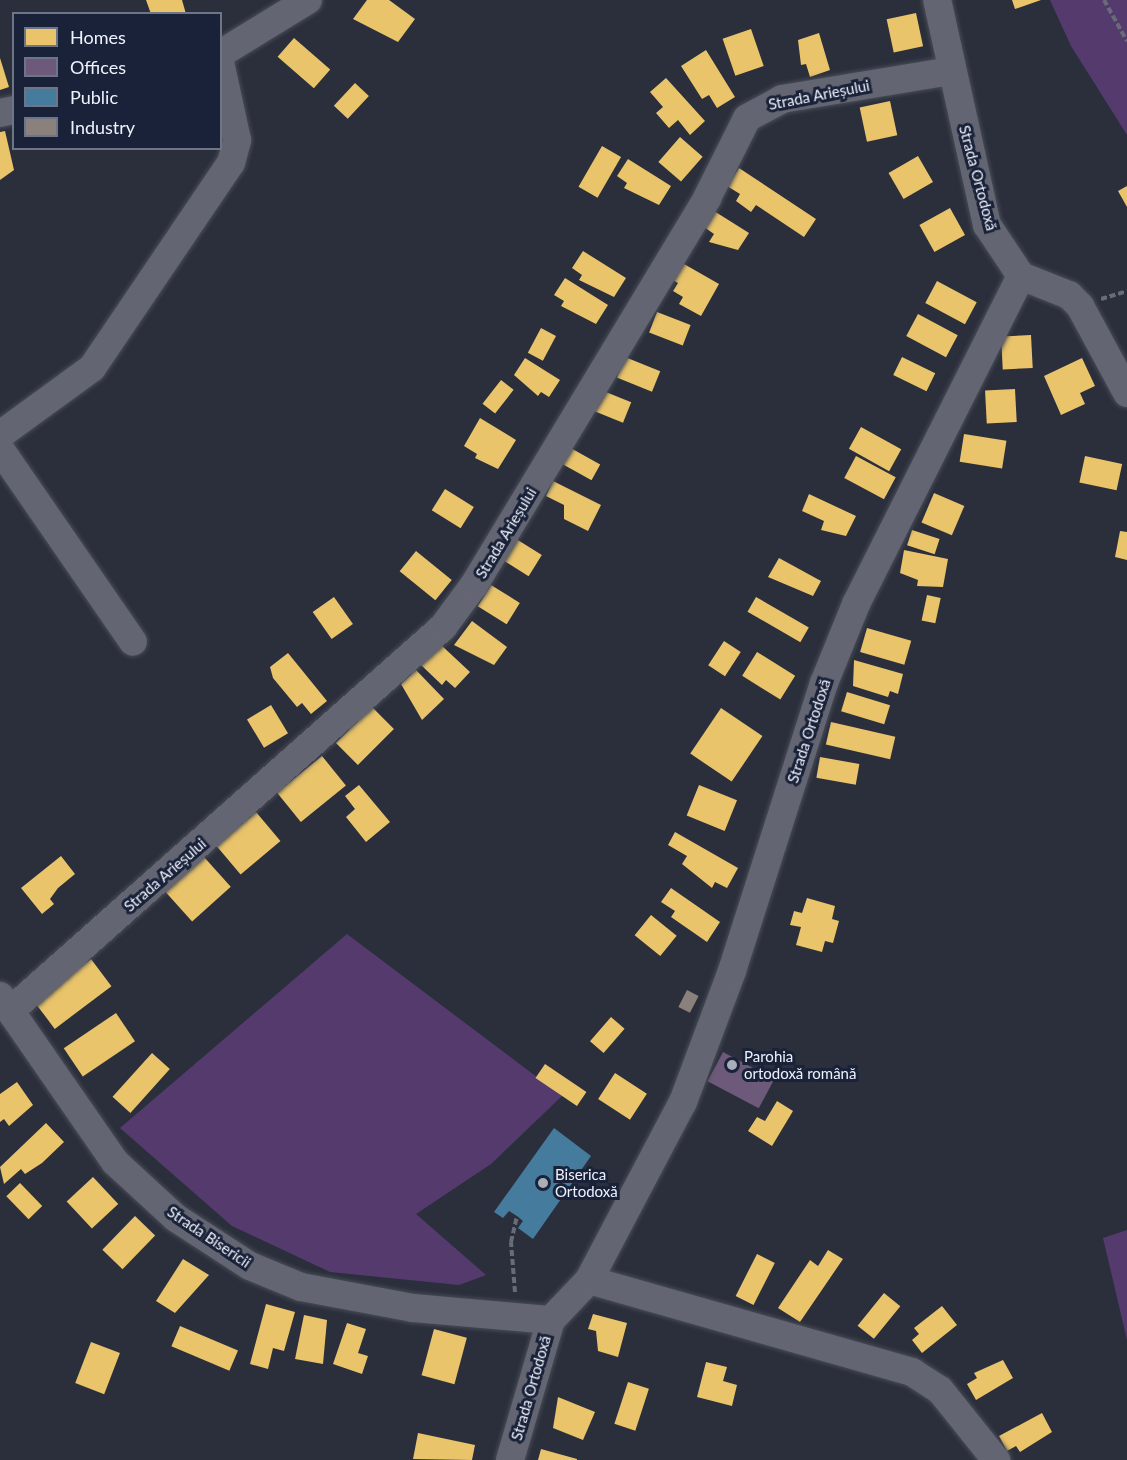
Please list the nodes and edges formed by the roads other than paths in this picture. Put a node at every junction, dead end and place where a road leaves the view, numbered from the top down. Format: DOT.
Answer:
graph roads {
  1 [pos="308,0"];
  2 [pos="937,0"];
  3 [pos="222,53"];
  4 [pos="222,71"];
  5 [pos="951,71"];
  6 [pos="1021,276"];
  7 [pos="1127,393"];
  8 [pos="0,435"];
  9 [pos="0,449"];
  10 [pos="133,642"];
  11 [pos="5,1004"];
  12 [pos="589,1280"];
  13 [pos="551,1320"];
  14 [pos="510,1460"];
  15 [pos="996,1460"];
  1 -- 3 [label="street"];
  2 -- 5 [label="street, Strada Ortodoxă"];
  4 -- 8 [label="street"];
  5 -- 6 [label="street, Strada Ortodoxă"];
  5 -- 11 [label="street, Strada Arieșului"];
  6 -- 7 [label="street"];
  6 -- 12 [label="street, Strada Ortodoxă"];
  9 -- 10 [label="street"];
  11 -- 13 [label="street, Strada Bisericii"];
  12 -- 13 [label="street, Strada Ortodoxă"];
  12 -- 15 [label="street"];
  13 -- 14 [label="street, Strada Ortodoxă"];
}
